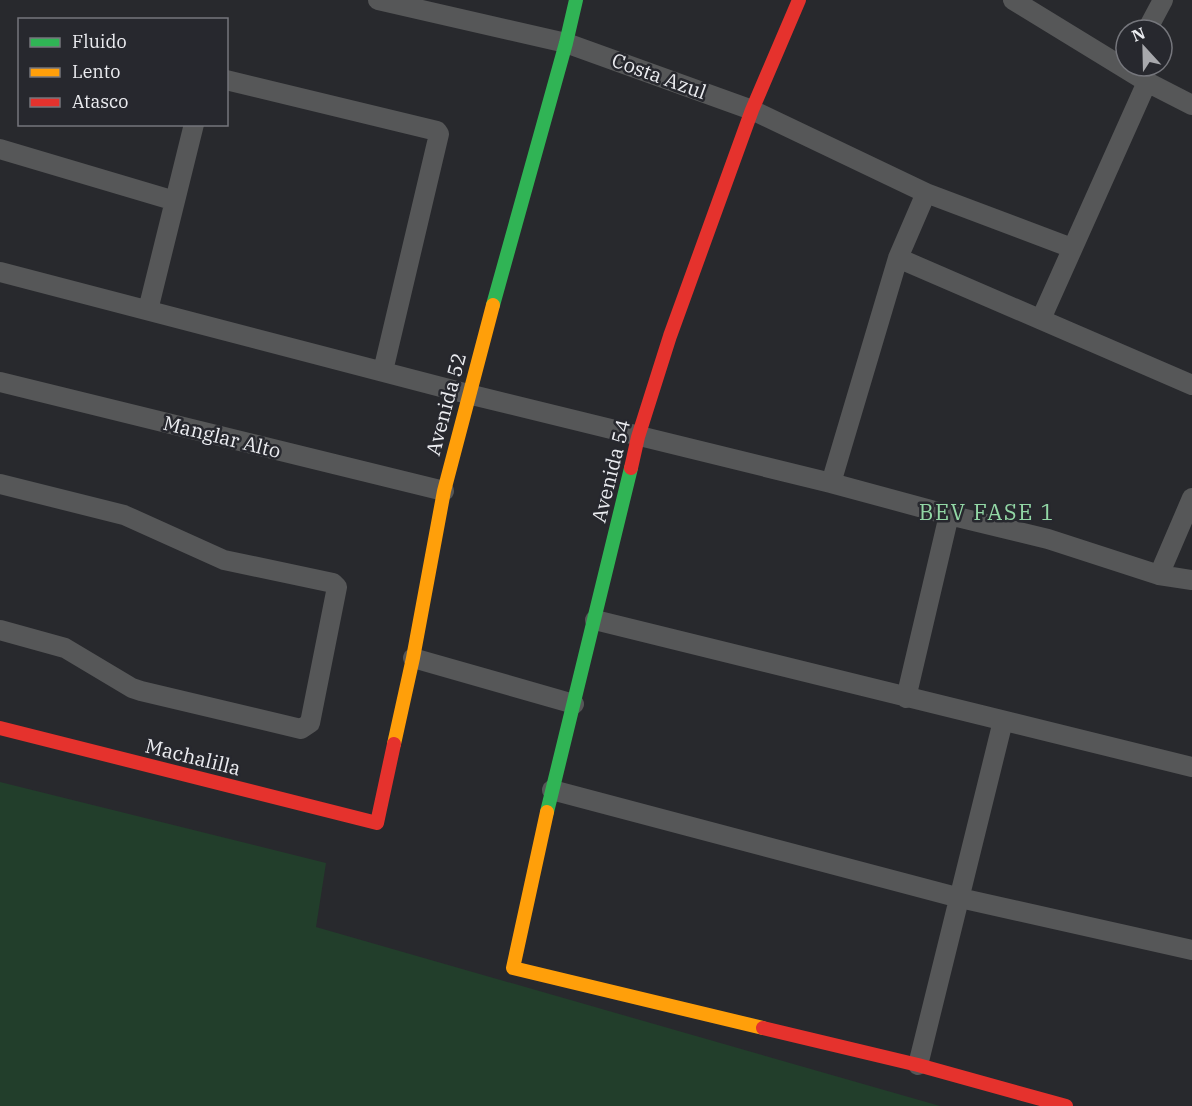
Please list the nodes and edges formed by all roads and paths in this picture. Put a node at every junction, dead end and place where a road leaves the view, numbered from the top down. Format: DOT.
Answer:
graph roads {
  1 [pos="378,0"];
  2 [pos="576,0"];
  3 [pos="799,0"];
  4 [pos="1163,0"];
  5 [pos="1018,1"];
  6 [pos="1153,18"];
  7 [pos="566,43"];
  8 [pos="1114,59"];
  9 [pos="1142,78"];
  10 [pos="228,80"];
  11 [pos="1147,82"];
  12 [pos="1192,105"];
  13 [pos="752,110"];
  14 [pos="194,126"];
  15 [pos="0,149"];
  16 [pos="926,193"];
  17 [pos="175,201"];
  18 [pos="1072,248"];
  19 [pos="898,258"];
  20 [pos="0,272"];
  21 [pos="148,310"];
  22 [pos="1041,319"];
  23 [pos="383,371"];
  24 [pos="0,384"];
  25 [pos="1192,385"];
  26 [pos="468,394"];
  27 [pos="638,437"];
  28 [pos="831,483"];
  29 [pos="0,484"];
  30 [pos="444,491"];
  31 [pos="1192,498"];
  32 [pos="949,515"];
  33 [pos="1159,575"];
  34 [pos="1192,580"];
  35 [pos="595,620"];
  36 [pos="0,630"];
  37 [pos="413,658"];
  38 [pos="906,698"];
  39 [pos="574,704"];
  40 [pos="1003,721"];
  41 [pos="0,728"];
  42 [pos="1192,767"];
  43 [pos="552,790"];
  44 [pos="377,824"];
  45 [pos="960,898"];
  46 [pos="1192,950"];
  47 [pos="918,1065"];
  48 [pos="1066,1106"];
  1 -- 7 [label="street, Costa Azul"];
  2 -- 7 [label="street, Avenida 52"];
  3 -- 13 [label="street, Avenida 54"];
  4 -- 6 [label="street"];
  5 -- 8 [label="street"];
  7 -- 13 [label="street, Costa Azul"];
  7 -- 26 [label="street, Avenida 52"];
  9 -- 11 [label="street"];
  10 -- 23 [label="street"];
  11 -- 12 [label="street"];
  11 -- 18 [label="street"];
  13 -- 16 [label="street, Costa Azul"];
  13 -- 27 [label="street, Avenida 54"];
  14 -- 17 [label="street"];
  15 -- 17 [label="street"];
  16 -- 18 [label="street, Costa Azul"];
  16 -- 19 [label="street"];
  17 -- 21 [label="street"];
  18 -- 22 [label="street"];
  19 -- 22 [label="street"];
  19 -- 28 [label="street"];
  20 -- 21 [label="street"];
  21 -- 23 [label="street"];
  22 -- 25 [label="street"];
  23 -- 26 [label="street"];
  24 -- 30 [label="street, Manglar Alto"];
  26 -- 27 [label="street"];
  26 -- 30 [label="street, Avenida 52"];
  27 -- 28 [label="street"];
  27 -- 35 [label="street, Avenida 54"];
  28 -- 32 [label="street"];
  29 -- 36 [label="street"];
  30 -- 37 [label="street, Avenida 52"];
  31 -- 33 [label="street"];
  32 -- 33 [label="street"];
  32 -- 38 [label="street"];
  33 -- 34 [label="street"];
  35 -- 38 [label="street"];
  35 -- 39 [label="street, Avenida 54"];
  37 -- 39 [label="street"];
  37 -- 44 [label="street, Avenida 52"];
  38 -- 40 [label="street"];
  39 -- 43 [label="street, Avenida 54"];
  40 -- 42 [label="street"];
  40 -- 45 [label="street"];
  41 -- 44 [label="street, Machalilla"];
  43 -- 45 [label="street"];
  43 -- 47 [label="street, Avenida 54"];
  45 -- 46 [label="street"];
  45 -- 47 [label="street"];
  47 -- 48 [label="street"];
}
